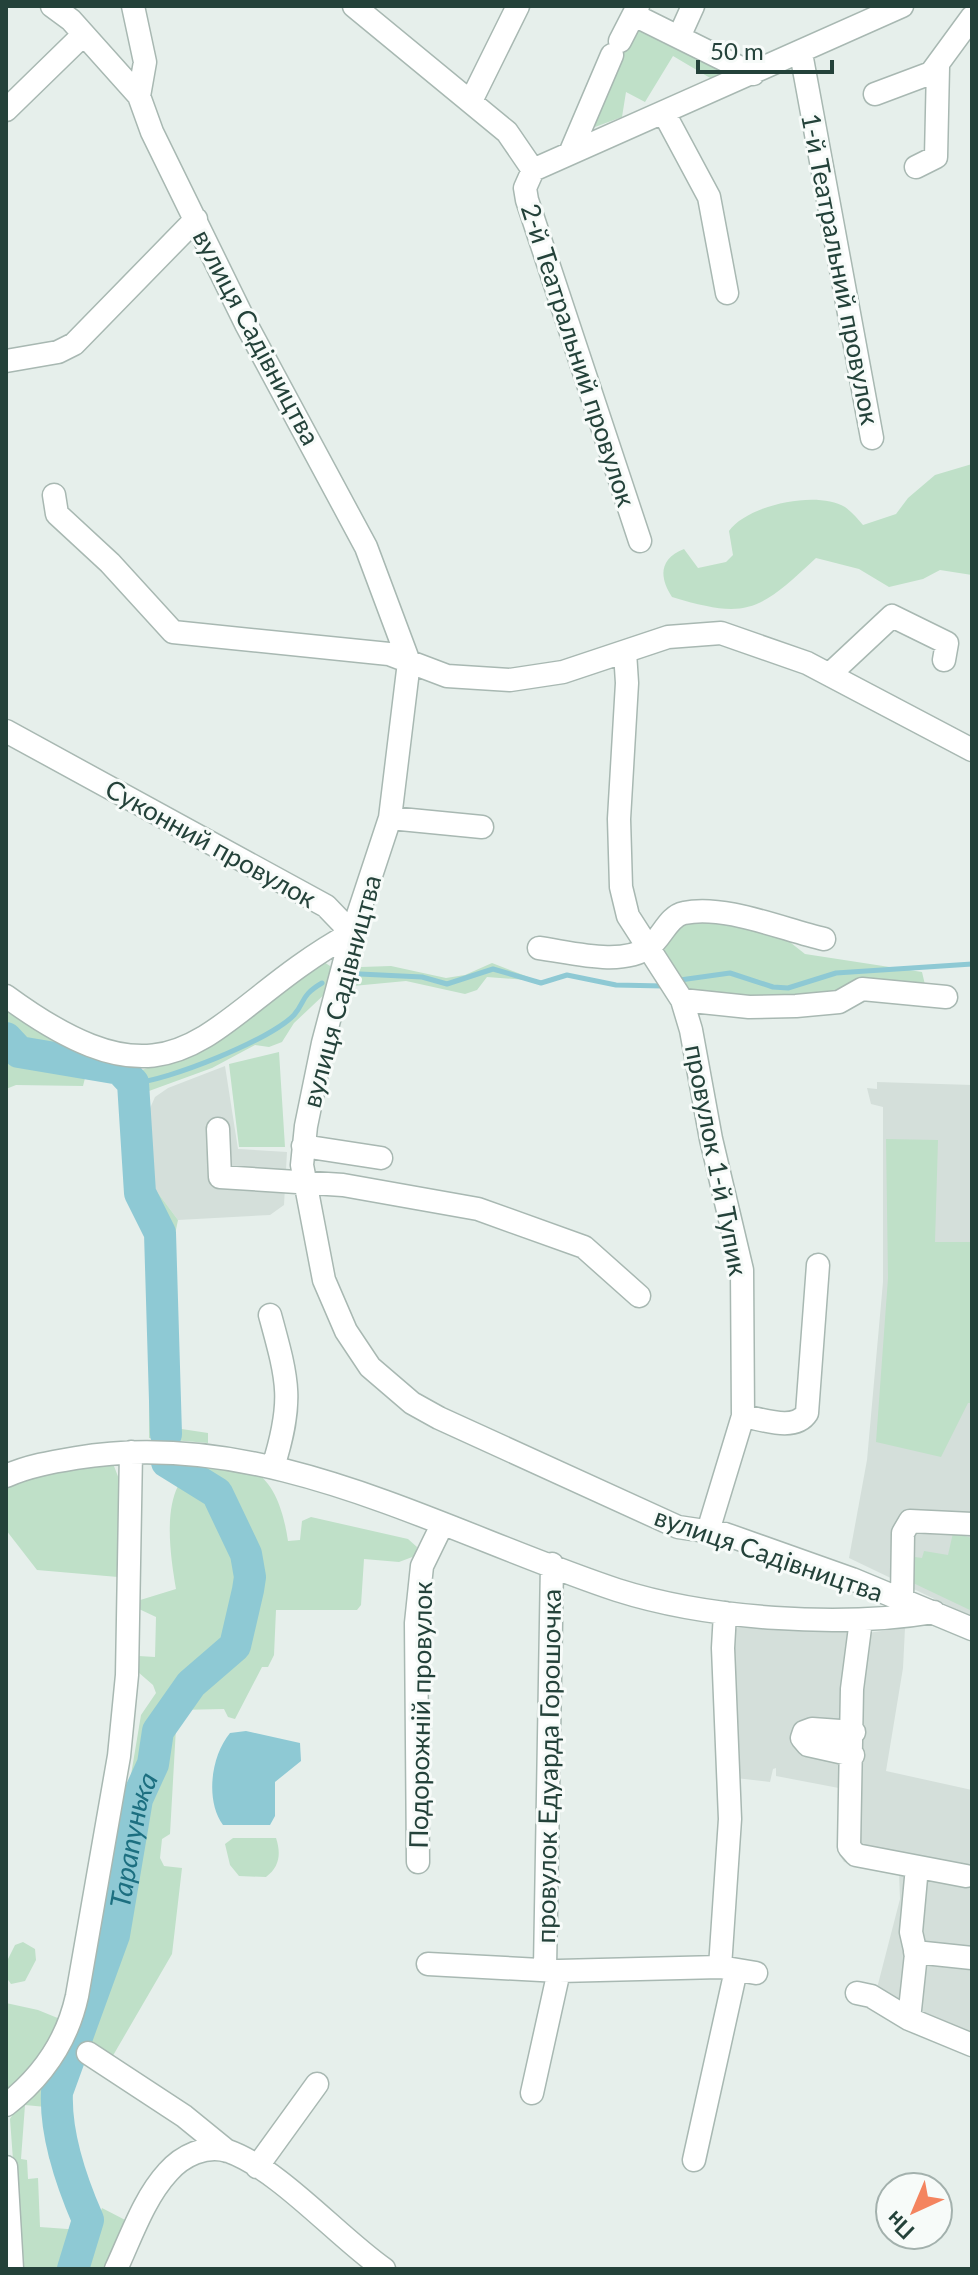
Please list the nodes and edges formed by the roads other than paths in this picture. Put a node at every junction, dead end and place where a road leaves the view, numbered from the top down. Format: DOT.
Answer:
graph roads {
  1 [pos="52,6"];
  2 [pos="133,6"];
  3 [pos="354,6"];
  4 [pos="518,6"];
  5 [pos="693,6"];
  6 [pos="902,6"];
  7 [pos="955,6"];
  8 [pos="636,11"];
  9 [pos="387,16"];
  10 [pos="972,16"];
  11 [pos="83,35"];
  12 [pos="679,37"];
  13 [pos="801,53"];
  14 [pos="938,67"];
  15 [pos="753,74"];
  16 [pos="875,94"];
  17 [pos="139,96"];
  18 [pos="471,101"];
  19 [pos="6,110"];
  20 [pos="664,113"];
  21 [pos="571,151"];
  22 [pos="916,167"];
  23 [pos="533,170"];
  24 [pos="196,219"];
  25 [pos="727,293"];
  26 [pos="6,361"];
  27 [pos="872,438"];
  28 [pos="54,495"];
  29 [pos="640,541"];
  30 [pos="625,652"];
  31 [pos="944,660"];
  32 [pos="409,662"];
  33 [pos="830,674"];
  34 [pos="6,731"];
  35 [pos="972,750"];
  36 [pos="390,818"];
  37 [pos="482,827"];
  38 [pos="352,933"];
  39 [pos="824,939"];
  40 [pos="539,948"];
  41 [pos="648,948"];
  42 [pos="6,996"];
  43 [pos="946,997"];
  44 [pos="682,1000"];
  45 [pos="218,1129"];
  46 [pos="303,1146"];
  47 [pos="381,1158"];
  48 [pos="303,1184"];
  49 [pos="818,1265"];
  50 [pos="639,1296"];
  51 [pos="270,1315"];
  52 [pos="743,1416"];
  53 [pos="131,1452"];
  54 [pos="273,1467"];
  55 [pos="6,1476"];
  56 [pos="972,1524"];
  57 [pos="442,1525"];
  58 [pos="708,1531"];
  59 [pos="552,1564"];
  60 [pos="902,1599"];
  61 [pos="936,1611"];
  62 [pos="725,1613"];
  63 [pos="861,1620"];
  64 [pos="972,1629"];
  65 [pos="854,1732"];
  66 [pos="853,1755"];
  67 [pos="418,1862"];
  68 [pos="917,1867"];
  69 [pos="966,1876"];
  70 [pos="915,1952"];
  71 [pos="972,1958"];
  72 [pos="428,1964"];
  73 [pos="552,1970"];
  74 [pos="737,1970"];
  75 [pos="857,1993"];
  76 [pos="909,2019"];
  77 [pos="972,2045"];
  78 [pos="88,2053"];
  79 [pos="317,2084"];
  80 [pos="532,2093"];
  81 [pos="6,2105"];
  82 [pos="227,2151"];
  83 [pos="694,2160"];
  84 [pos="6,2167"];
  85 [pos="257,2167"];
  86 [pos="12,2269"];
  87 [pos="116,2269"];
  88 [pos="384,2269"];
  1 -- 11 [label="street"];
  2 -- 17 [label="street, вулиця Садівництва"];
  3 -- 9 [label="street"];
  4 -- 18 [label="street"];
  5 -- 12 [label="street"];
  6 -- 13 [label="street"];
  7 -- 10 [label="street"];
  8 -- 12 [label="street"];
  8 -- 21 [label="street"];
  9 -- 18 [label="street"];
  10 -- 14 [label="street"];
  11 -- 17 [label="street"];
  11 -- 19 [label="street"];
  12 -- 15 [label="street"];
  13 -- 15 [label="street"];
  13 -- 27 [label="street, 1-й Театральний провулок"];
  14 -- 16 [label="street"];
  14 -- 22 [label="street"];
  15 -- 20 [label="street"];
  17 -- 24 [label="street, вулиця Садівництва"];
  18 -- 23 [label="street"];
  20 -- 21 [label="street"];
  20 -- 25 [label="street"];
  21 -- 23 [label="street"];
  23 -- 29 [label="street, 2-й Театральний провулок"];
  24 -- 26 [label="street"];
  24 -- 32 [label="street, вулиця Садівництва"];
  28 -- 32 [label="street"];
  30 -- 32 [label="street"];
  30 -- 33 [label="street"];
  30 -- 41 [label="street"];
  31 -- 33 [label="street"];
  32 -- 36 [label="street, вулиця Садівництва"];
  33 -- 35 [label="street"];
  34 -- 38 [label="street, Суконний провулок"];
  36 -- 37 [label="street"];
  36 -- 38 [label="street, вулиця Садівництва"];
  38 -- 42 [label="street, Суконний провулок"];
  38 -- 46 [label="street, вулиця Садівництва"];
  39 -- 41 [label="street"];
  40 -- 41 [label="street"];
  41 -- 44 [label="street, провулок 1-й Тупик"];
  43 -- 44 [label="street"];
  44 -- 52 [label="street, провулок 1-й Тупик"];
  45 -- 48 [label="street"];
  46 -- 47 [label="street"];
  46 -- 48 [label="street, вулиця Садівництва"];
  48 -- 50 [label="street"];
  48 -- 58 [label="street, вулиця Садівництва"];
  49 -- 52 [label="street"];
  51 -- 54 [label="street"];
  52 -- 58 [label="street, провулок 1-й Тупик"];
  53 -- 54 [label="street"];
  53 -- 55 [label="street"];
  53 -- 81 [label="street"];
  54 -- 57 [label="street"];
  56 -- 60 [label="street"];
  57 -- 59 [label="street"];
  57 -- 67 [label="street, Подорожній провулок"];
  58 -- 60 [label="street, вулиця Садівництва"];
  59 -- 62 [label="street"];
  59 -- 73 [label="street, провулок Едуарда Горошочка"];
  60 -- 61 [label="street, вулиця Садівництва"];
  61 -- 63 [label="street"];
  61 -- 64 [label="street, вулиця Садівництва"];
  62 -- 63 [label="street"];
  62 -- 74 [label="street"];
  63 -- 65 [label="street"];
  65 -- 66 [label="street"];
  65 -- 66 [label="street"];
  66 -- 68 [label="street"];
  68 -- 69 [label="street"];
  68 -- 70 [label="street"];
  70 -- 71 [label="street"];
  70 -- 76 [label="street"];
  72 -- 73 [label="street"];
  73 -- 74 [label="street"];
  73 -- 80 [label="street, провулок Едуарда Горошочка"];
  74 -- 83 [label="street"];
  75 -- 76 [label="street"];
  76 -- 77 [label="street"];
  78 -- 82 [label="street"];
  79 -- 85 [label="street"];
  82 -- 85 [label="street"];
  82 -- 87 [label="street"];
  84 -- 86 [label="street"];
  85 -- 88 [label="street"];
}
